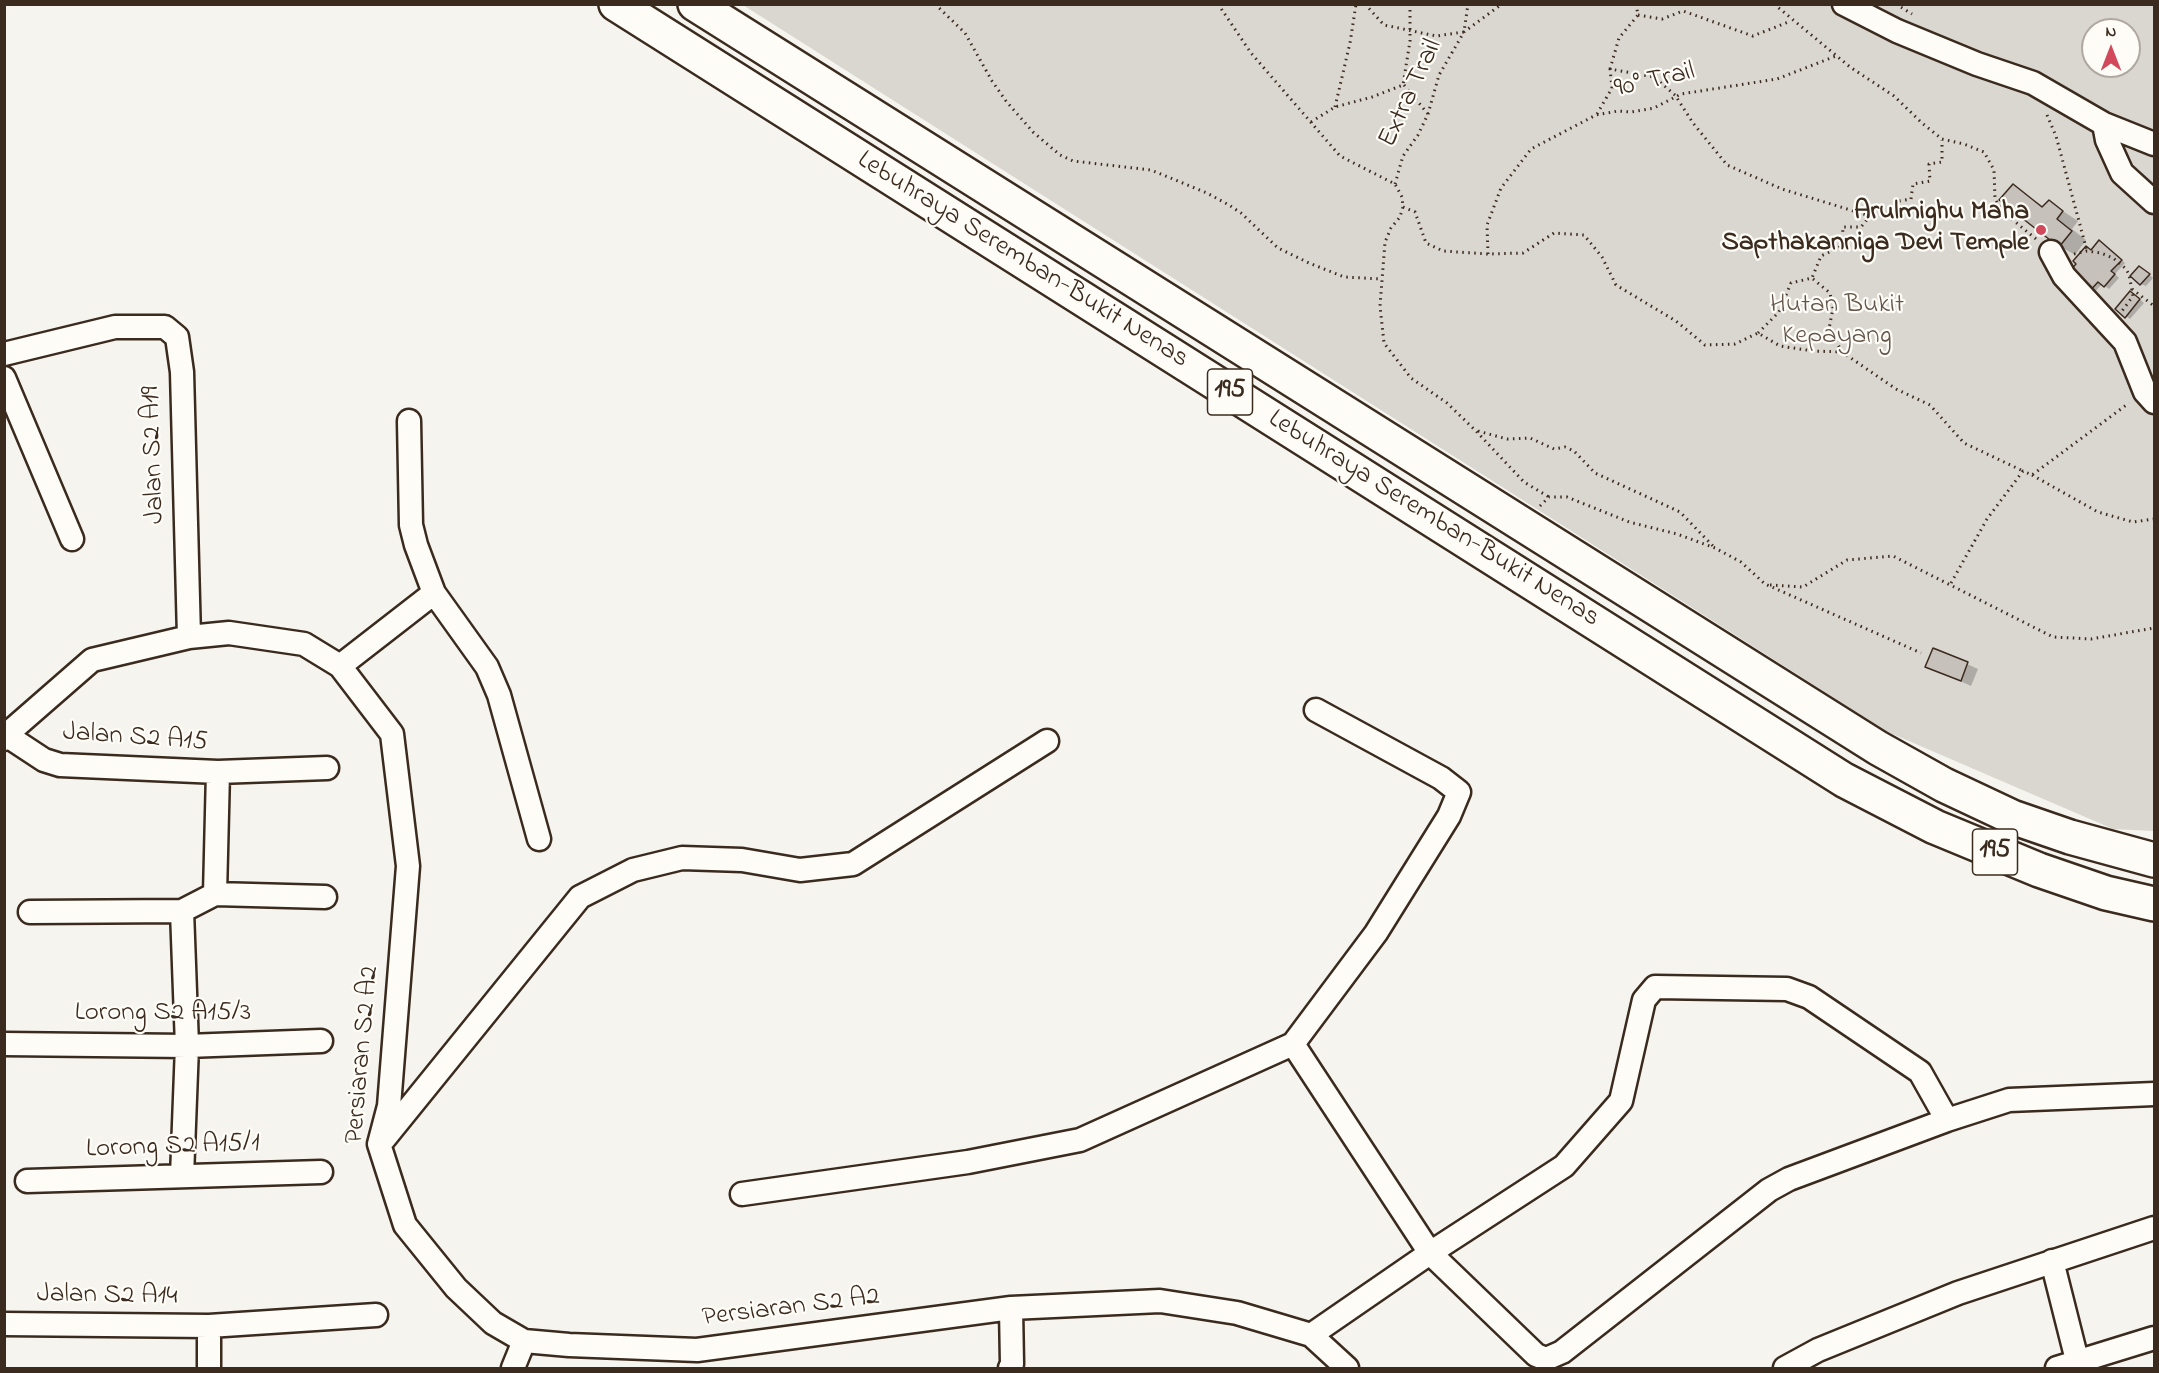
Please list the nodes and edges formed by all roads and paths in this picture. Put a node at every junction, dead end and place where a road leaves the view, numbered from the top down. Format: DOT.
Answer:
graph roads {
  1 [pos="616,4"];
  2 [pos="694,4"];
  3 [pos="935,4"];
  4 [pos="1218,4"];
  5 [pos="1356,4"];
  6 [pos="1365,4"];
  7 [pos="1410,4"];
  8 [pos="1468,4"];
  9 [pos="1502,4"];
  10 [pos="1636,4"];
  11 [pos="1774,4"];
  12 [pos="1844,4"];
  13 [pos="1638,15"];
  14 [pos="1791,21"];
  15 [pos="1410,31"];
  16 [pos="1464,32"];
  17 [pos="1836,56"];
  18 [pos="1610,69"];
  19 [pos="2033,83"];
  20 [pos="1403,85"];
  21 [pos="1675,95"];
  22 [pos="1335,107"];
  23 [pos="1428,114"];
  24 [pos="1596,115"];
  25 [pos="1311,122"];
  26 [pos="2104,124"];
  27 [pos="1942,139"];
  28 [pos="2154,144"];
  29 [pos="1395,184"];
  30 [pos="2154,202"];
  31 [pos="1403,207"];
  32 [pos="1870,216"];
  33 [pos="2087,251"];
  34 [pos="1488,254"];
  35 [pos="2054,258"];
  36 [pos="1812,278"];
  37 [pos="1382,279"];
  38 [pos="2132,289"];
  39 [pos="2154,306"];
  40 [pos="2110,325"];
  41 [pos="1758,333"];
  42 [pos="1842,352"];
  43 [pos="4,354"];
  44 [pos="4,378"];
  45 [pos="2150,397"];
  46 [pos="409,421"];
  47 [pos="1476,431"];
  48 [pos="2023,471"];
  49 [pos="2032,475"];
  50 [pos="1549,497"];
  51 [pos="1540,513"];
  52 [pos="2154,519"];
  53 [pos="72,539"];
  54 [pos="1715,548"];
  55 [pos="1951,583"];
  56 [pos="1765,584"];
  57 [pos="434,592"];
  58 [pos="2154,628"];
  59 [pos="189,637"];
  60 [pos="1921,653"];
  61 [pos="340,666"];
  62 [pos="1316,711"];
  63 [pos="5,737"];
  64 [pos="1047,741"];
  65 [pos="327,768"];
  66 [pos="218,772"];
  67 [pos="539,839"];
  68 [pos="2146,856"];
  69 [pos="215,894"];
  70 [pos="325,897"];
  71 [pos="2154,904"];
  72 [pos="182,911"];
  73 [pos="30,912"];
  74 [pos="321,1041"];
  75 [pos="4,1044"];
  76 [pos="1293,1044"];
  77 [pos="187,1046"];
  78 [pos="2154,1094"];
  79 [pos="1947,1120"];
  80 [pos="379,1144"];
  81 [pos="321,1172"];
  82 [pos="182,1176"];
  83 [pos="27,1181"];
  84 [pos="742,1194"];
  85 [pos="2154,1228"];
  86 [pos="1430,1253"];
  87 [pos="2052,1261"];
  88 [pos="1011,1308"];
  89 [pos="376,1316"];
  90 [pos="4,1324"];
  91 [pos="209,1326"];
  92 [pos="1311,1335"];
  93 [pos="2154,1338"];
  94 [pos="524,1341"];
  95 [pos="2071,1366"];
  96 [pos="209,1368"];
  97 [pos="513,1368"];
  98 [pos="1010,1368"];
  99 [pos="1347,1368"];
  100 [pos="1785,1368"];
  1 -- 71 [label="highway, Lebuhraya Seremban-Bukit Nenas / 195"];
  2 -- 68 [label="highway, Lebuhraya Seremban-Bukit Nenas / 195"];
  3 -- 37 [label="path"];
  4 -- 25 [label="path"];
  5 -- 22 [label="path"];
  6 -- 15 [label="path"];
  7 -- 15 [label="path"];
  8 -- 16 [label="path"];
  9 -- 16 [label="path, Extra Trail"];
  10 -- 13 [label="path"];
  11 -- 14 [label="path"];
  12 -- 19 [label="street"];
  13 -- 14 [label="path"];
  13 -- 18 [label="path"];
  14 -- 17 [label="path"];
  15 -- 16 [label="path"];
  15 -- 20 [label="path"];
  16 -- 23 [label="path, Extra Trail"];
  17 -- 21 [label="path, 90° Trail"];
  17 -- 27 [label="path"];
  18 -- 21 [label="path"];
  18 -- 24 [label="path"];
  19 -- 26 [label="street"];
  19 -- 33 [label="path"];
  20 -- 22 [label="path"];
  20 -- 23 [label="path"];
  21 -- 24 [label="path, 90° Trail"];
  21 -- 32 [label="path"];
  22 -- 25 [label="path"];
  23 -- 29 [label="path, Extra Trail"];
  24 -- 34 [label="path, 90° Trail"];
  25 -- 29 [label="path"];
  26 -- 28 [label="street"];
  26 -- 30 [label="street"];
  27 -- 32 [label="path"];
  27 -- 35 [label="path"];
  29 -- 31 [label="path"];
  31 -- 34 [label="path"];
  31 -- 37 [label="path"];
  32 -- 36 [label="path"];
  33 -- 35 [label="path"];
  33 -- 38 [label="path"];
  34 -- 41 [label="path"];
  35 -- 40 [label="street"];
  36 -- 41 [label="path"];
  36 -- 42 [label="path"];
  37 -- 47 [label="path"];
  38 -- 39 [label="path"];
  38 -- 40 [label="path"];
  40 -- 45 [label="street"];
  41 -- 42 [label="path"];
  42 -- 48 [label="path"];
  43 -- 59 [label="street, Jalan S2 A19"];
  44 -- 53 [label="street"];
  45 -- 49 [label="path"];
  46 -- 57 [label="street"];
  47 -- 50 [label="path"];
  47 -- 54 [label="path"];
  48 -- 49 [label="path"];
  48 -- 55 [label="path"];
  49 -- 52 [label="path"];
  50 -- 51 [label="path"];
  50 -- 54 [label="path"];
  54 -- 56 [label="path"];
  55 -- 56 [label="path"];
  55 -- 58 [label="path"];
  56 -- 60 [label="path"];
  57 -- 61 [label="street"];
  57 -- 67 [label="street"];
  59 -- 61 [label="street, Persiaran S2 A2"];
  59 -- 63 [label="street, Persiaran S2 A2"];
  61 -- 80 [label="street, Persiaran S2 A2"];
  62 -- 76 [label="street"];
  63 -- 66 [label="street, Jalan S2 A15"];
  64 -- 80 [label="street"];
  65 -- 66 [label="street"];
  66 -- 69 [label="street, Jalan S2 A15"];
  69 -- 70 [label="street"];
  69 -- 72 [label="street"];
  72 -- 73 [label="street"];
  72 -- 77 [label="street"];
  74 -- 77 [label="street, Lorong S2 A15/3"];
  75 -- 77 [label="street, Lorong S2 A15/3"];
  76 -- 84 [label="street"];
  76 -- 86 [label="street"];
  77 -- 82 [label="street"];
  78 -- 79 [label="street"];
  79 -- 86 [label="street"];
  79 -- 86 [label="street"];
  80 -- 94 [label="street, Persiaran S2 A2"];
  81 -- 82 [label="street, Lorong S2 A15/1"];
  82 -- 83 [label="street, Lorong S2 A15/1"];
  85 -- 87 [label="street"];
  86 -- 92 [label="street"];
  87 -- 95 [label="street"];
  87 -- 100 [label="street"];
  88 -- 92 [label="street, Persiaran S2 A2"];
  88 -- 94 [label="street, Persiaran S2 A2"];
  88 -- 98 [label="street"];
  89 -- 91 [label="street, Jalan S2 A14"];
  90 -- 91 [label="street, Jalan S2 A14"];
  91 -- 96 [label="street, Jalan S2 A14"];
  92 -- 99 [label="street, Persiaran S2 A2"];
  93 -- 95 [label="street"];
  94 -- 97 [label="street"];
}
